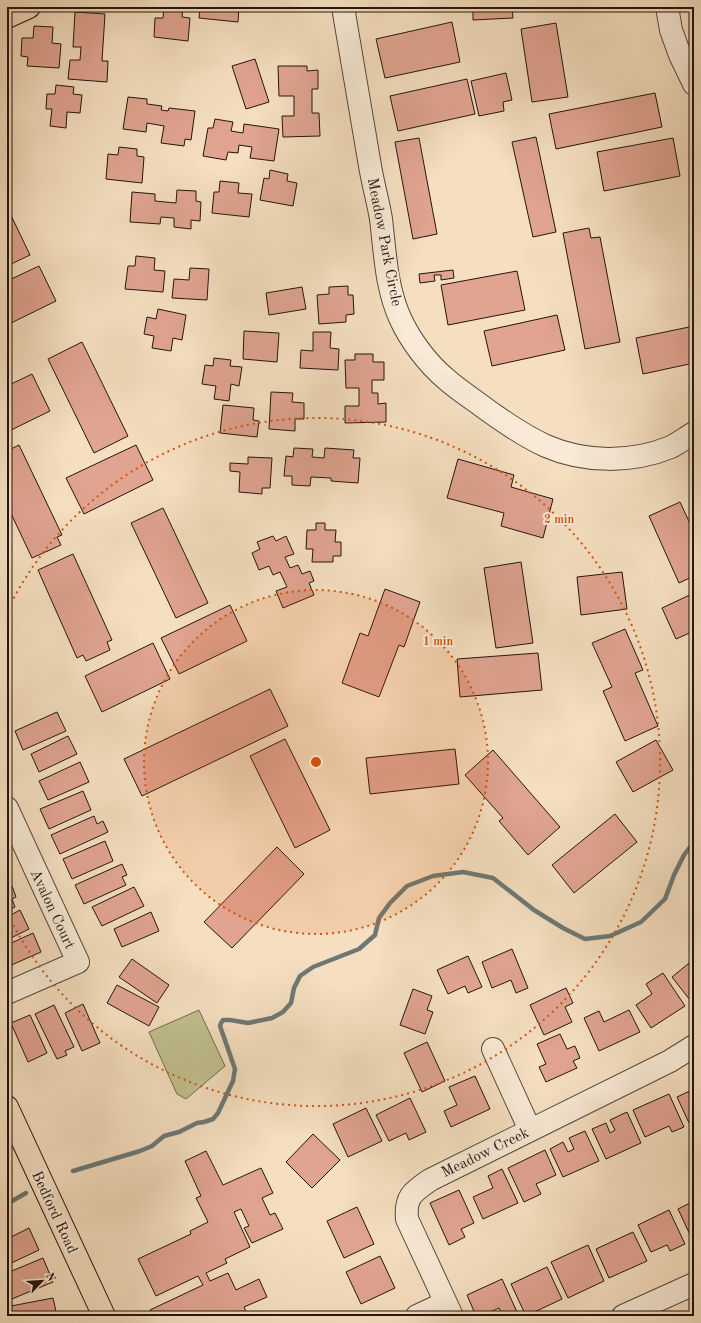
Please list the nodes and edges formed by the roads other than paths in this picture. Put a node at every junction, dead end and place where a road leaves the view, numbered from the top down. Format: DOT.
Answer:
graph roads {
  1 [pos="29,7"];
  2 [pos="343,7"];
  3 [pos="667,7"];
  4 [pos="7,17"];
  5 [pos="694,84"];
  6 [pos="694,433"];
  7 [pos="7,808"];
  8 [pos="7,993"];
  9 [pos="694,1046"];
  10 [pos="493,1049"];
  11 [pos="7,1107"];
  12 [pos="530,1130"];
  13 [pos="694,1284"];
  14 [pos="448,1310"];
  15 [pos="104,1316"];
  16 [pos="417,1316"];
  17 [pos="623,1316"];
  1 -- 4 [label="main road"];
  2 -- 6 [label="street, Meadow Park Circle"];
  3 -- 5 [label="street"];
  7 -- 8 [label="street, Avalon Court"];
  9 -- 12 [label="street, Meadow Creek"];
  10 -- 12 [label="street"];
  11 -- 15 [label="main road, Bedford Road"];
  12 -- 14 [label="street, Meadow Creek"];
  13 -- 17 [label="street"];
  14 -- 16 [label="street, Meadow Creek"];
}
